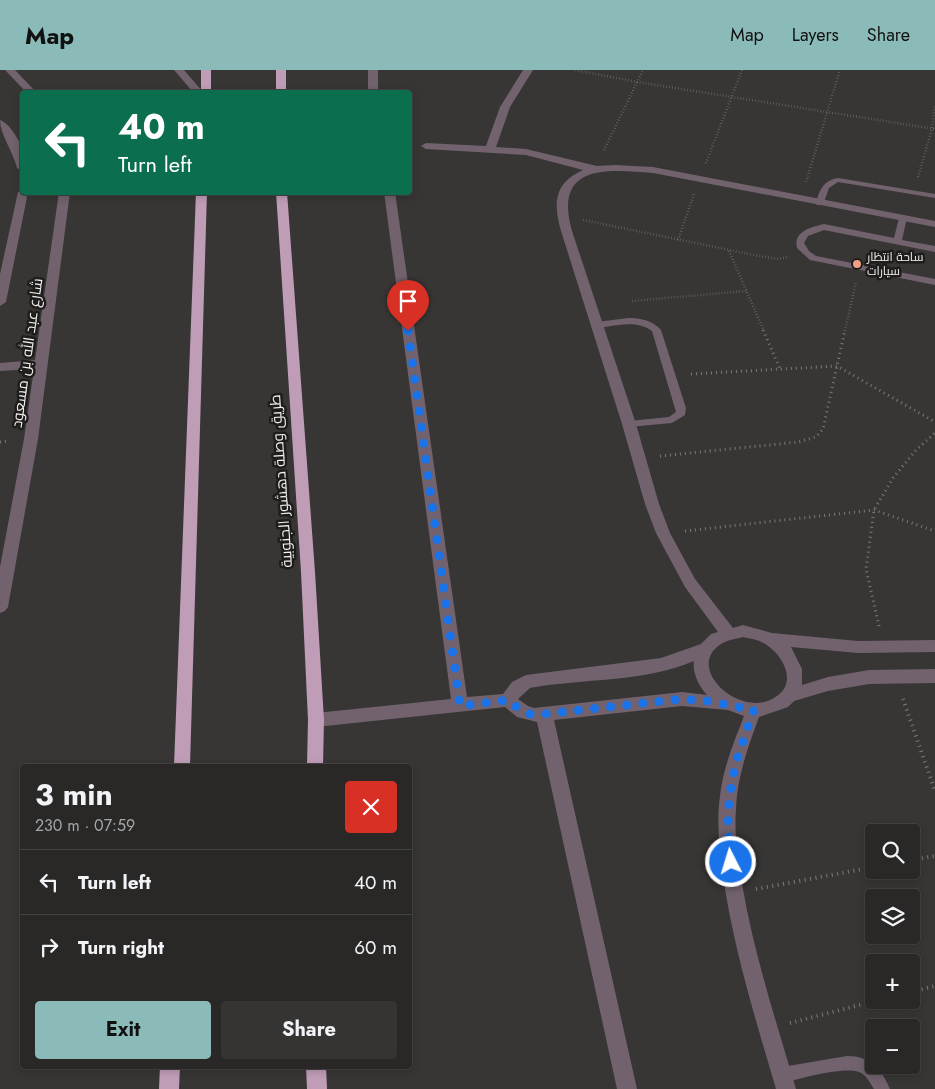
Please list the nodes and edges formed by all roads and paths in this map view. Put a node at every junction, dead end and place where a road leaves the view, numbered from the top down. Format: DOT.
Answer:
graph roads {
  1 [pos="10,70"];
  2 [pos="178,70"];
  3 [pos="206,70"];
  4 [pos="281,70"];
  5 [pos="373,70"];
  6 [pos="528,70"];
  7 [pos="575,70"];
  8 [pos="644,70"];
  9 [pos="742,70"];
  10 [pos="840,70"];
  11 [pos="637,82"];
  12 [pos="29,90"];
  13 [pos="196,90"];
  14 [pos="206,90"];
  15 [pos="281,90"];
  16 [pos="373,90"];
  17 [pos="731,97"];
  18 [pos="935,105"];
  19 [pos="827,112"];
  20 [pos="0,123"];
  21 [pos="933,129"];
  22 [pos="426,146"];
  23 [pos="491,148"];
  24 [pos="20,155"];
  25 [pos="594,169"];
  26 [pos="699,180"];
  27 [pos="914,192"];
  28 [pos="22,195"];
  29 [pos="65,195"];
  30 [pos="202,195"];
  31 [pos="281,195"];
  32 [pos="388,195"];
  33 [pos="935,196"];
  34 [pos="800,199"];
  35 [pos="820,203"];
  36 [pos="564,216"];
  37 [pos="903,218"];
  38 [pos="935,224"];
  39 [pos="678,240"];
  40 [pos="897,242"];
  41 [pos="801,249"];
  42 [pos="935,249"];
  43 [pos="729,250"];
  44 [pos="859,267"];
  45 [pos="935,282"];
  46 [pos="746,291"];
  47 [pos="0,302"];
  48 [pos="629,302"];
  49 [pos="597,325"];
  50 [pos="42,364"];
  51 [pos="838,366"];
  52 [pos="0,367"];
  53 [pos="780,369"];
  54 [pos="670,375"];
  55 [pos="935,422"];
  56 [pos="629,424"];
  57 [pos="935,433"];
  58 [pos="639,458"];
  59 [pos="874,510"];
  60 [pos="935,531"];
  61 [pos="663,533"];
  62 [pos="0,607"];
  63 [pos="728,632"];
  64 [pos="771,639"];
  65 [pos="935,646"];
  66 [pos="884,647"];
  67 [pos="704,650"];
  68 [pos="935,676"];
  69 [pos="896,677"];
  70 [pos="790,695"];
  71 [pos="508,700"];
  72 [pos="460,706"];
  73 [pos="732,706"];
  74 [pos="754,710"];
  75 [pos="544,714"];
  76 [pos="316,720"];
  77 [pos="182,764"];
  78 [pos="315,764"];
  79 [pos="935,791"];
  80 [pos="935,856"];
  81 [pos="920,858"];
  82 [pos="865,869"];
  83 [pos="734,893"];
  84 [pos="935,986"];
  85 [pos="920,990"];
  86 [pos="865,1004"];
  87 [pos="769,1028"];
  88 [pos="170,1069"];
  89 [pos="316,1069"];
  90 [pos="784,1082"];
  91 [pos="168,1089"];
  92 [pos="316,1089"];
  93 [pos="627,1089"];
  94 [pos="882,1089"];
  1 -- 12 [label="street"];
  2 -- 13 [label="street"];
  3 -- 14 [label="highway"];
  4 -- 15 [label="highway"];
  5 -- 16 [label="street"];
  6 -- 23 [label="street"];
  7 -- 11 [label="path"];
  8 -- 11 [label="path"];
  9 -- 17 [label="path"];
  10 -- 19 [label="path"];
  11 -- 17 [label="path"];
  11 -- 25 [label="path"];
  17 -- 19 [label="path"];
  17 -- 26 [label="path"];
  18 -- 21 [label="path"];
  19 -- 21 [label="path"];
  19 -- 34 [label="path"];
  20 -- 24 [label="street"];
  21 -- 27 [label="path"];
  22 -- 23 [label="street"];
  23 -- 25 [label="street"];
  25 -- 26 [label="street"];
  25 -- 36 [label="street"];
  26 -- 34 [label="street"];
  26 -- 39 [label="path"];
  27 -- 33 [label="lane"];
  27 -- 35 [label="lane"];
  28 -- 47 [label="street"];
  29 -- 50 [label="street, شارع عبد الله بن مسعود"];
  30 -- 77 [label="highway"];
  31 -- 76 [label="highway, طريق وصلة دهشور الجنوبية"];
  32 -- 72 [label="street"];
  34 -- 35 [label="street"];
  35 -- 37 [label="street"];
  36 -- 39 [label="path"];
  36 -- 49 [label="street"];
  37 -- 38 [label="street"];
  37 -- 40 [label="lane"];
  39 -- 43 [label="path"];
  40 -- 41 [label="lane"];
  40 -- 42 [label="lane"];
  41 -- 43 [label="path"];
  41 -- 44 [label="lane"];
  43 -- 46 [label="path"];
  44 -- 45 [label="lane"];
  44 -- 51 [label="path"];
  46 -- 48 [label="path"];
  46 -- 53 [label="path"];
  49 -- 54 [label="lane"];
  49 -- 56 [label="street"];
  50 -- 52 [label="street"];
  50 -- 62 [label="street, شارع عبد الله بن مسعود"];
  51 -- 53 [label="path"];
  51 -- 55 [label="path"];
  51 -- 58 [label="path"];
  53 -- 54 [label="path"];
  54 -- 56 [label="lane"];
  56 -- 58 [label="street"];
  57 -- 59 [label="path"];
  58 -- 61 [label="street"];
  59 -- 60 [label="path"];
  59 -- 61 [label="path"];
  59 -- 66 [label="path"];
  61 -- 63 [label="street"];
  63 -- 64 [label="street"];
  63 -- 67 [label="street"];
  64 -- 66 [label="street"];
  64 -- 70 [label="street"];
  65 -- 66 [label="street"];
  67 -- 71 [label="street"];
  67 -- 73 [label="street"];
  68 -- 69 [label="street"];
  69 -- 70 [label="street"];
  69 -- 79 [label="path"];
  70 -- 74 [label="street"];
  71 -- 72 [label="street"];
  71 -- 75 [label="street"];
  72 -- 76 [label="street"];
  73 -- 74 [label="street"];
  73 -- 75 [label="street"];
  74 -- 83 [label="street"];
  75 -- 93 [label="street"];
  76 -- 78 [label="highway, طريق وصلة دهشور الجنوبية"];
  80 -- 81 [label="path"];
  82 -- 83 [label="path"];
  83 -- 87 [label="street"];
  84 -- 85 [label="path"];
  86 -- 87 [label="path"];
  87 -- 90 [label="street"];
  88 -- 91 [label="highway"];
  89 -- 92 [label="highway"];
  90 -- 94 [label="lane"];
}
